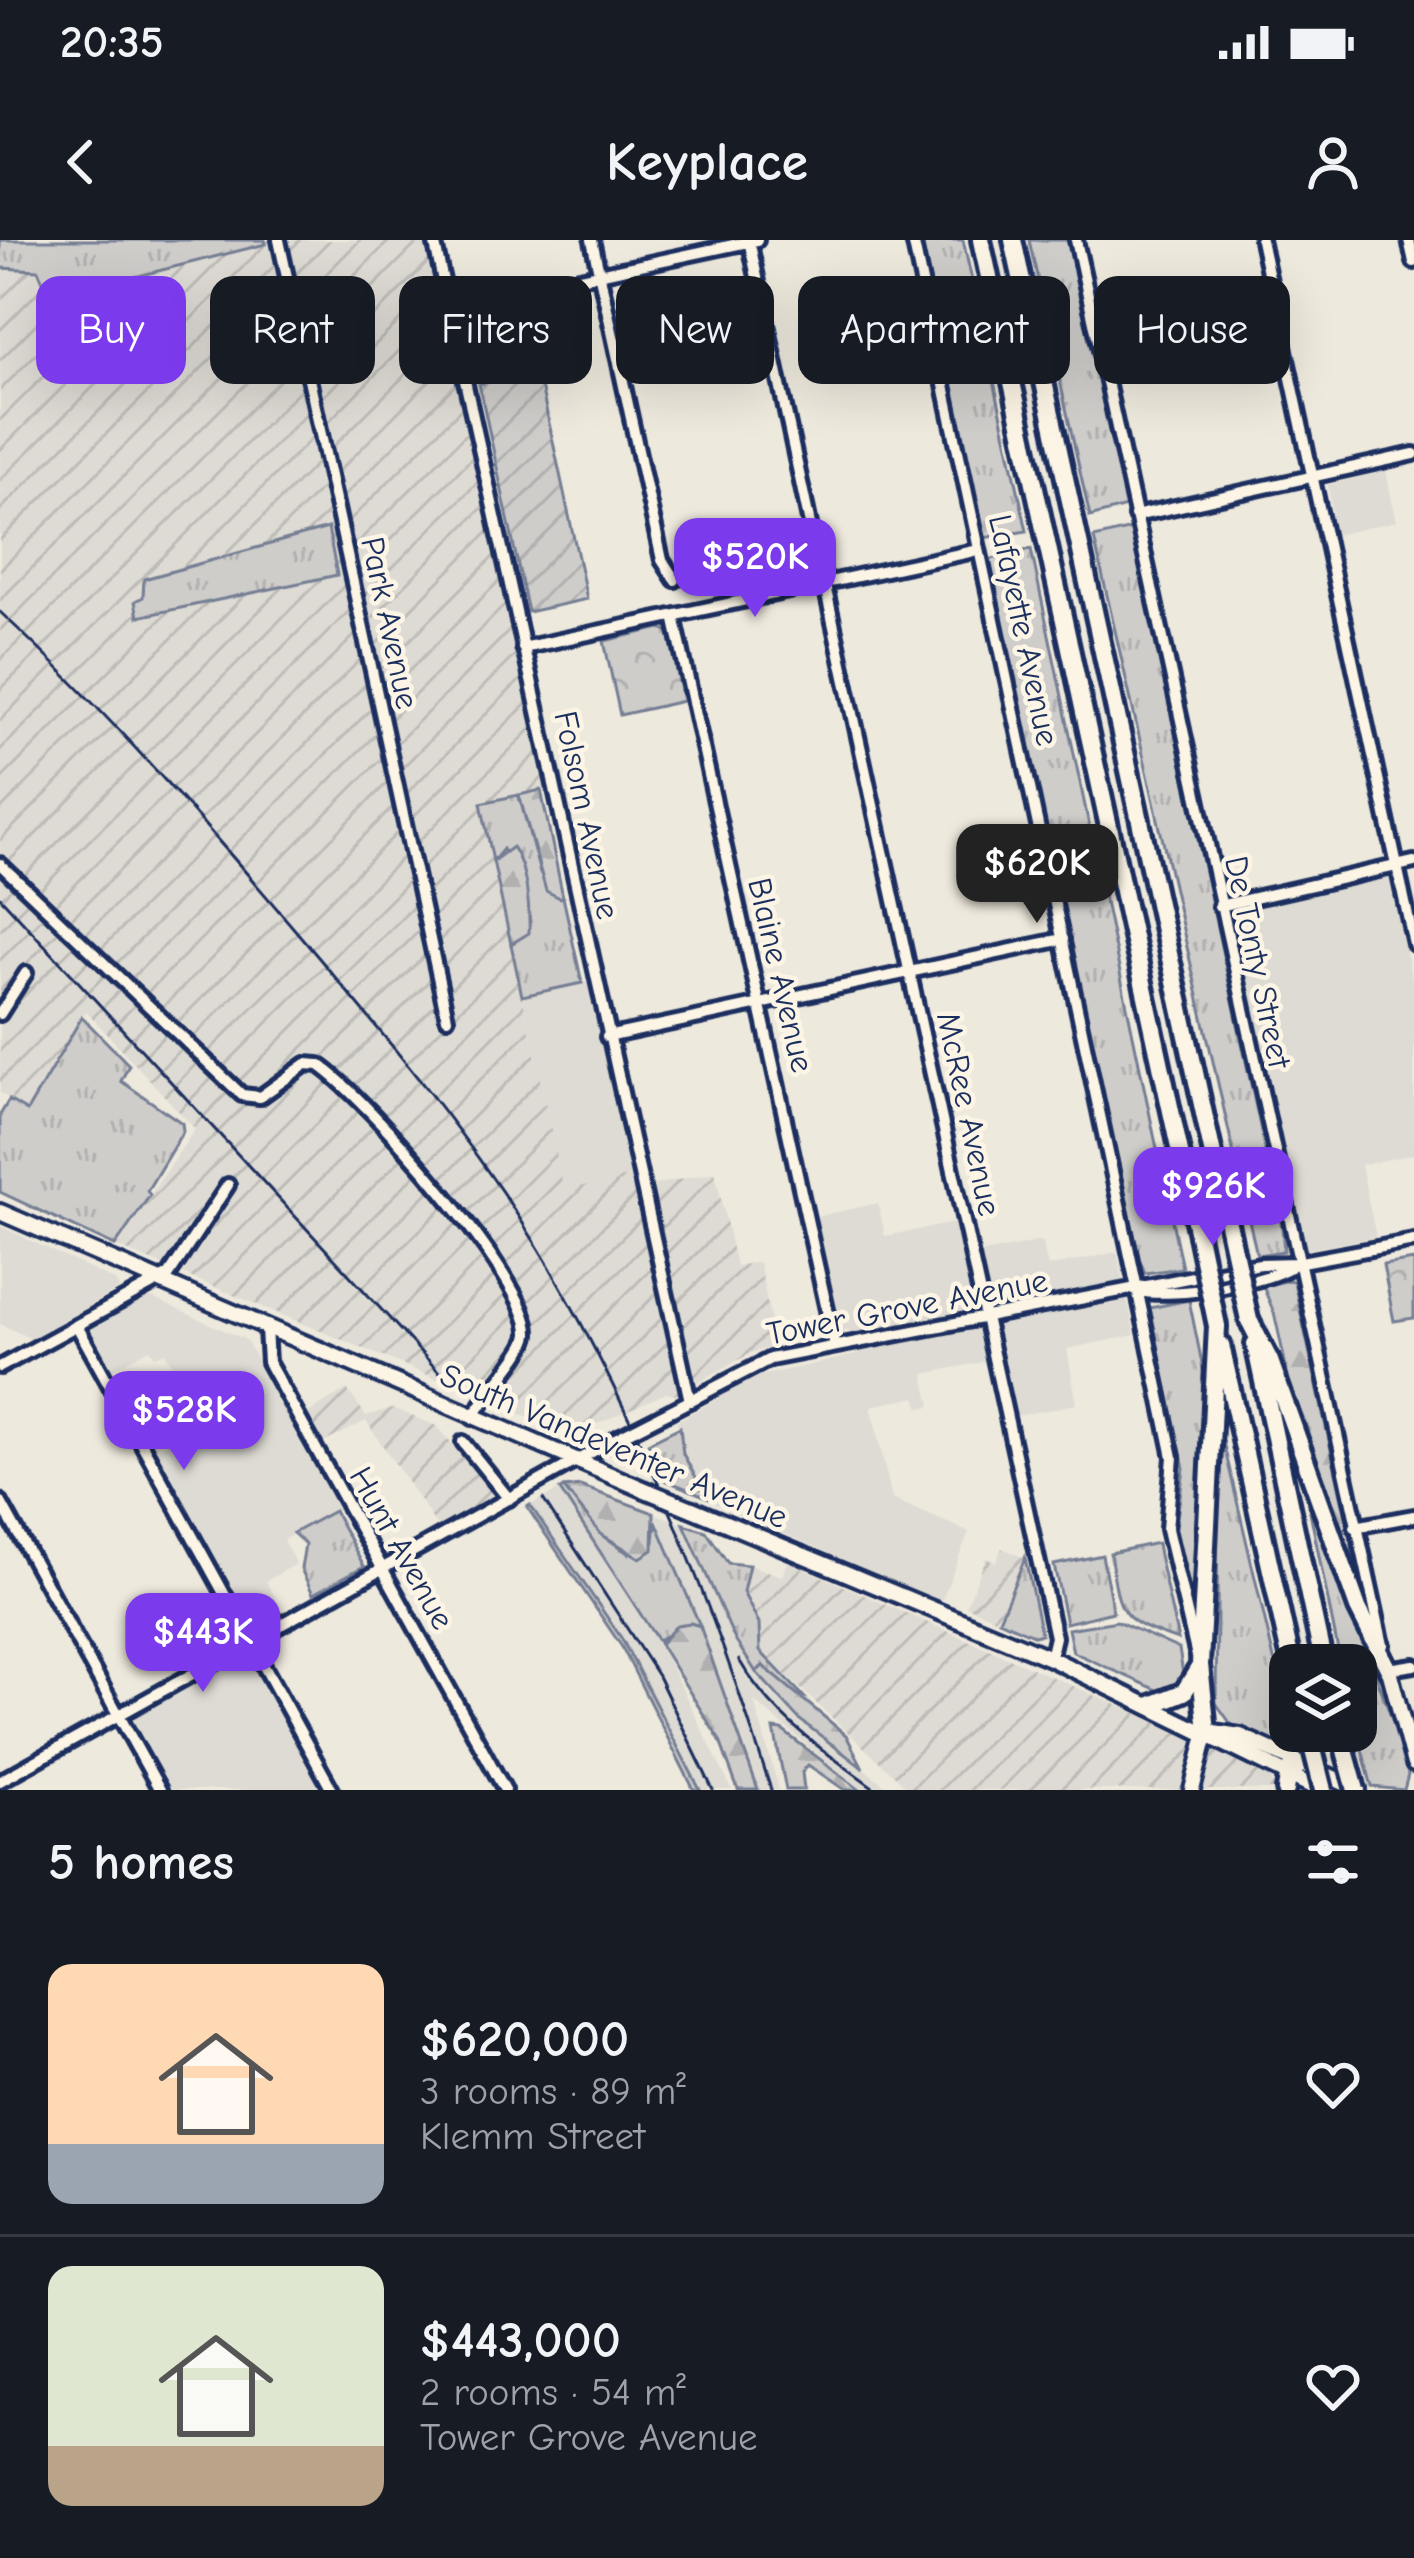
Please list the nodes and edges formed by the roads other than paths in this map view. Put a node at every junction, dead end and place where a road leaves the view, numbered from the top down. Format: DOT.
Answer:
graph roads {
  1 [pos="279,240"];
  2 [pos="434,240"];
  3 [pos="592,240"];
  4 [pos="752,240"];
  5 [pos="913,240"];
  6 [pos="981,240"];
  7 [pos="1013,240"];
  8 [pos="1076,240"];
  9 [pos="1261,240"];
  10 [pos="1409,240"];
  11 [pos="1414,262"];
  12 [pos="600,273"];
  13 [pos="442,276"];
  14 [pos="586,276"];
  15 [pos="466,384"];
  16 [pos="1414,454"];
  17 [pos="1311,476"];
  18 [pos="1135,516"];
  19 [pos="806,550"];
  20 [pos="979,550"];
  21 [pos="675,580"];
  22 [pos="824,581"];
  23 [pos="674,616"];
  24 [pos="523,648"];
  25 [pos="1414,862"];
  26 [pos="0,864"];
  27 [pos="1398,866"];
  28 [pos="1219,906"];
  29 [pos="1063,939"];
  30 [pos="1414,944"];
  31 [pos="910,971"];
  32 [pos="26,973"];
  33 [pos="759,1004"];
  34 [pos="0,1014"];
  35 [pos="447,1018"];
  36 [pos="607,1036"];
  37 [pos="228,1185"];
  38 [pos="0,1211"];
  39 [pos="1414,1241"];
  40 [pos="1297,1263"];
  41 [pos="160,1282"];
  42 [pos="1139,1291"];
  43 [pos="986,1318"];
  44 [pos="1250,1320"];
  45 [pos="77,1326"];
  46 [pos="1217,1326"];
  47 [pos="266,1329"];
  48 [pos="835,1346"];
  49 [pos="0,1367"];
  50 [pos="690,1401"];
  51 [pos="473,1418"];
  52 [pos="463,1442"];
  53 [pos="577,1460"];
  54 [pos="509,1498"];
  55 [pos="0,1502"];
  56 [pos="1414,1516"];
  57 [pos="1355,1527"];
  58 [pos="383,1570"];
  59 [pos="250,1642"];
  60 [pos="1287,1644"];
  61 [pos="1319,1644"];
  62 [pos="1050,1658"];
  63 [pos="1200,1665"];
  64 [pos="1414,1665"];
  65 [pos="1389,1670"];
  66 [pos="1151,1705"];
  67 [pos="118,1715"];
  68 [pos="1207,1731"];
  69 [pos="1313,1752"];
  70 [pos="1345,1752"];
  71 [pos="1414,1763"];
  72 [pos="1302,1764"];
  73 [pos="0,1780"];
  74 [pos="1286,1783"];
  75 [pos="160,1790"];
  76 [pos="332,1790"];
  77 [pos="505,1790"];
  78 [pos="1192,1790"];
  79 [pos="1322,1790"];
  80 [pos="1358,1790"];
  1 -- 35 [label="street, Park Avenue"];
  2 -- 13 [label="street, Folsom Avenue"];
  3 -- 12 [label="street"];
  4 -- 12 [label="street"];
  4 -- 19 [label="street"];
  5 -- 20 [label="street, Lafayette Avenue"];
  6 -- 46 [label="highway, bridge"];
  7 -- 44 [label="highway, bridge"];
  8 -- 18 [label="street, De Tonty Street"];
  9 -- 17 [label="street"];
  10 -- 11 [label="street"];
  12 -- 14 [label="street"];
  12 -- 21 [label="street"];
  15 -- 24 [label="street, Folsom Avenue"];
  16 -- 17 [label="street"];
  17 -- 18 [label="street"];
  17 -- 27 [label="street"];
  18 -- 28 [label="street, De Tonty Street"];
  20 -- 22 [label="street"];
  20 -- 29 [label="street, Lafayette Avenue"];
  22 -- 23 [label="street"];
  22 -- 31 [label="street, McRee Avenue"];
  23 -- 24 [label="street"];
  23 -- 33 [label="street, Blaine Avenue"];
  24 -- 36 [label="street, Folsom Avenue"];
  25 -- 27 [label="street"];
  26 -- 51 [label="street"];
  27 -- 28 [label="street"];
  27 -- 30 [label="street"];
  28 -- 40 [label="street, De Tonty Street"];
  29 -- 31 [label="street"];
  29 -- 42 [label="street, Lafayette Avenue"];
  31 -- 33 [label="street"];
  31 -- 43 [label="street, McRee Avenue"];
  32 -- 34 [label="street"];
  33 -- 36 [label="street"];
  33 -- 48 [label="street, Blaine Avenue"];
  36 -- 50 [label="street, Folsom Avenue"];
  37 -- 41 [label="street"];
  38 -- 41 [label="main road, South Vandeventer Avenue"];
  39 -- 40 [label="street, Tower Grove Avenue"];
  40 -- 42 [label="street, Tower Grove Avenue"];
  40 -- 57 [label="street, De Tonty Street"];
  41 -- 45 [label="street"];
  41 -- 47 [label="main road, South Vandeventer Avenue"];
  42 -- 43 [label="street, Tower Grove Avenue"];
  42 -- 63 [label="street, Lafayette Avenue"];
  43 -- 48 [label="street, Tower Grove Avenue"];
  43 -- 62 [label="street, McRee Avenue"];
  44 -- 61 [label="highway"];
  44 -- 65 [label="highway"];
  45 -- 49 [label="street"];
  45 -- 59 [label="street"];
  46 -- 60 [label="highway"];
  46 -- 63 [label="highway"];
  47 -- 51 [label="main road, South Vandeventer Avenue"];
  47 -- 58 [label="street, Hunt Avenue"];
  48 -- 50 [label="street, Tower Grove Avenue"];
  50 -- 53 [label="street, Tower Grove Avenue, bridge"];
  51 -- 53 [label="main road, South Vandeventer Avenue"];
  52 -- 54 [label="street"];
  53 -- 54 [label="street, Tower Grove Avenue"];
  53 -- 62 [label="main road, South Vandeventer Avenue, bridge"];
  54 -- 58 [label="street, Tower Grove Avenue"];
  55 -- 67 [label="street"];
  56 -- 57 [label="street"];
  57 -- 65 [label="street, De Tonty Street"];
  58 -- 59 [label="street, Tower Grove Avenue"];
  58 -- 77 [label="street, Hunt Avenue"];
  59 -- 67 [label="street, Tower Grove Avenue"];
  59 -- 76 [label="street"];
  62 -- 66 [label="main road, South Vandeventer Avenue"];
  63 -- 66 [label="highway"];
  63 -- 68 [label="highway"];
  64 -- 65 [label="street"];
  65 -- 71 [label="main road, De Tonty Street"];
  66 -- 68 [label="main road, South Vandeventer Avenue"];
  67 -- 73 [label="street, Tower Grove Avenue"];
  67 -- 75 [label="street"];
  68 -- 72 [label="main road, South Vandeventer Avenue"];
  68 -- 74 [label="main road, South Vandeventer Avenue"];
  68 -- 78 [label="main road"];
  69 -- 79 [label="highway, bridge"];
  70 -- 80 [label="highway, bridge"];
  72 -- 74 [label="highway"];
  72 -- 80 [label="main road, South Vandeventer Avenue"];
  74 -- 79 [label="main road, South Vandeventer Avenue"];
}
